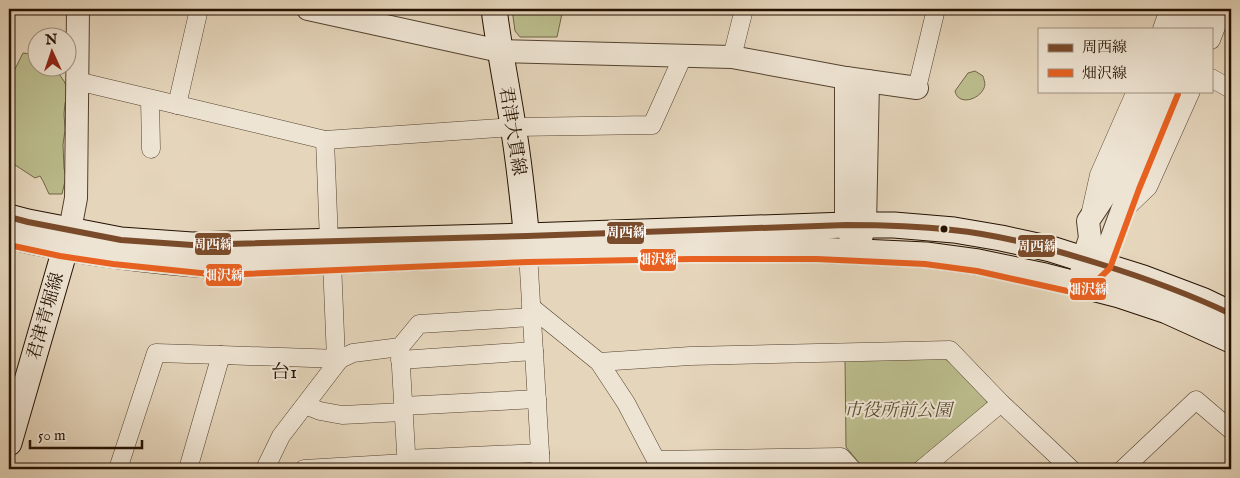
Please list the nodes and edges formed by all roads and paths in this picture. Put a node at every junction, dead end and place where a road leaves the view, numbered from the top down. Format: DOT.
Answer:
graph roads {
  1 [pos="78,9"];
  2 [pos="199,9"];
  3 [pos="308,9"];
  4 [pos="494,9"];
  5 [pos="744,9"];
  6 [pos="936,9"];
  7 [pos="1169,9"];
  8 [pos="1183,9"];
  9 [pos="1202,9"];
  10 [pos="1223,9"];
  11 [pos="1162,28"];
  12 [pos="1176,28"];
  13 [pos="1195,28"];
  14 [pos="1212,37"];
  15 [pos="500,51"];
  16 [pos="683,56"];
  17 [pos="732,57"];
  18 [pos="857,79"];
  19 [pos="1212,79"];
  20 [pos="77,81"];
  21 [pos="917,88"];
  22 [pos="1231,89"];
  23 [pos="1136,92"];
  24 [pos="1150,92"];
  25 [pos="1169,92"];
  26 [pos="1191,92"];
  27 [pos="150,99"];
  28 [pos="177,105"];
  29 [pos="514,126"];
  30 [pos="325,140"];
  31 [pos="151,149"];
  32 [pos="1122,184"];
  33 [pos="1122,212"];
  34 [pos="9,217"];
  35 [pos="1088,222"];
  36 [pos="855,225"];
  37 [pos="9,236"];
  38 [pos="68,239"];
  39 [pos="528,245"];
  40 [pos="330,251"];
  41 [pos="857,252"];
  42 [pos="1093,262"];
  43 [pos="1080,285"];
  44 [pos="532,312"];
  45 [pos="1231,314"];
  46 [pos="1231,340"];
  47 [pos="534,351"];
  48 [pos="400,353"];
  49 [pos="221,355"];
  50 [pos="338,359"];
  51 [pos="599,362"];
  52 [pos="537,399"];
  53 [pos="1001,402"];
  54 [pos="305,405"];
  55 [pos="403,409"];
  56 [pos="1231,430"];
  57 [pos="9,443"];
  58 [pos="540,461"];
  59 [pos="406,464"];
  60 [pos="732,464"];
  61 [pos="653,465"];
  62 [pos="1130,467"];
  63 [pos="118,469"];
  64 [pos="188,469"];
  65 [pos="265,469"];
  66 [pos="304,469"];
  67 [pos="852,469"];
  68 [pos="922,469"];
  69 [pos="1071,469"];
  1 -- 20 [label="street"];
  2 -- 28 [label="street"];
  3 -- 15 [label="street"];
  4 -- 15 [label="main road, 君津大貫線"];
  5 -- 17 [label="street"];
  6 -- 21 [label="street"];
  7 -- 11 [label="street"];
  8 -- 12 [label="street"];
  9 -- 13 [label="street"];
  10 -- 14 [label="street"];
  15 -- 16 [label="street"];
  15 -- 29 [label="main road, 君津大貫線"];
  16 -- 17 [label="street"];
  16 -- 29 [label="street"];
  17 -- 18 [label="street"];
  18 -- 21 [label="street"];
  18 -- 36 [label="street"];
  19 -- 22 [label="street"];
  20 -- 27 [label="street"];
  20 -- 38 [label="street"];
  23 -- 35 [label="street"];
  24 -- 32 [label="street"];
  25 -- 32 [label="street"];
  26 -- 33 [label="street"];
  27 -- 28 [label="street"];
  27 -- 31 [label="street"];
  28 -- 30 [label="street"];
  29 -- 30 [label="street"];
  29 -- 39 [label="main road, 君津大貫線"];
  30 -- 40 [label="street"];
  32 -- 33 [label="street"];
  32 -- 35 [label="street"];
  33 -- 42 [label="street"];
  34 -- 38 [label="main road"];
  35 -- 42 [label="street"];
  36 -- 39 [label="main road"];
  36 -- 41 [label="street"];
  36 -- 42 [label="main road"];
  37 -- 38 [label="main road"];
  38 -- 40 [label="main road"];
  38 -- 57 [label="main road, 君津青堀線"];
  39 -- 40 [label="main road"];
  39 -- 41 [label="main road"];
  39 -- 44 [label="street"];
  40 -- 50 [label="street"];
  41 -- 43 [label="main road"];
  42 -- 43 [label="street"];
  42 -- 45 [label="main road"];
  43 -- 46 [label="main road"];
  44 -- 47 [label="street"];
  44 -- 48 [label="street"];
  44 -- 51 [label="street"];
  47 -- 48 [label="street"];
  47 -- 52 [label="street"];
  48 -- 50 [label="street"];
  48 -- 55 [label="street"];
  49 -- 50 [label="street"];
  49 -- 63 [label="street"];
  49 -- 64 [label="street"];
  50 -- 54 [label="street"];
  51 -- 53 [label="street"];
  51 -- 61 [label="street"];
  52 -- 55 [label="street"];
  52 -- 58 [label="street"];
  53 -- 68 [label="street"];
  53 -- 69 [label="street"];
  54 -- 55 [label="street"];
  54 -- 65 [label="street"];
  55 -- 59 [label="street"];
  56 -- 62 [label="street"];
  58 -- 59 [label="street"];
  59 -- 66 [label="street"];
  60 -- 61 [label="street"];
  60 -- 67 [label="street"];
}
